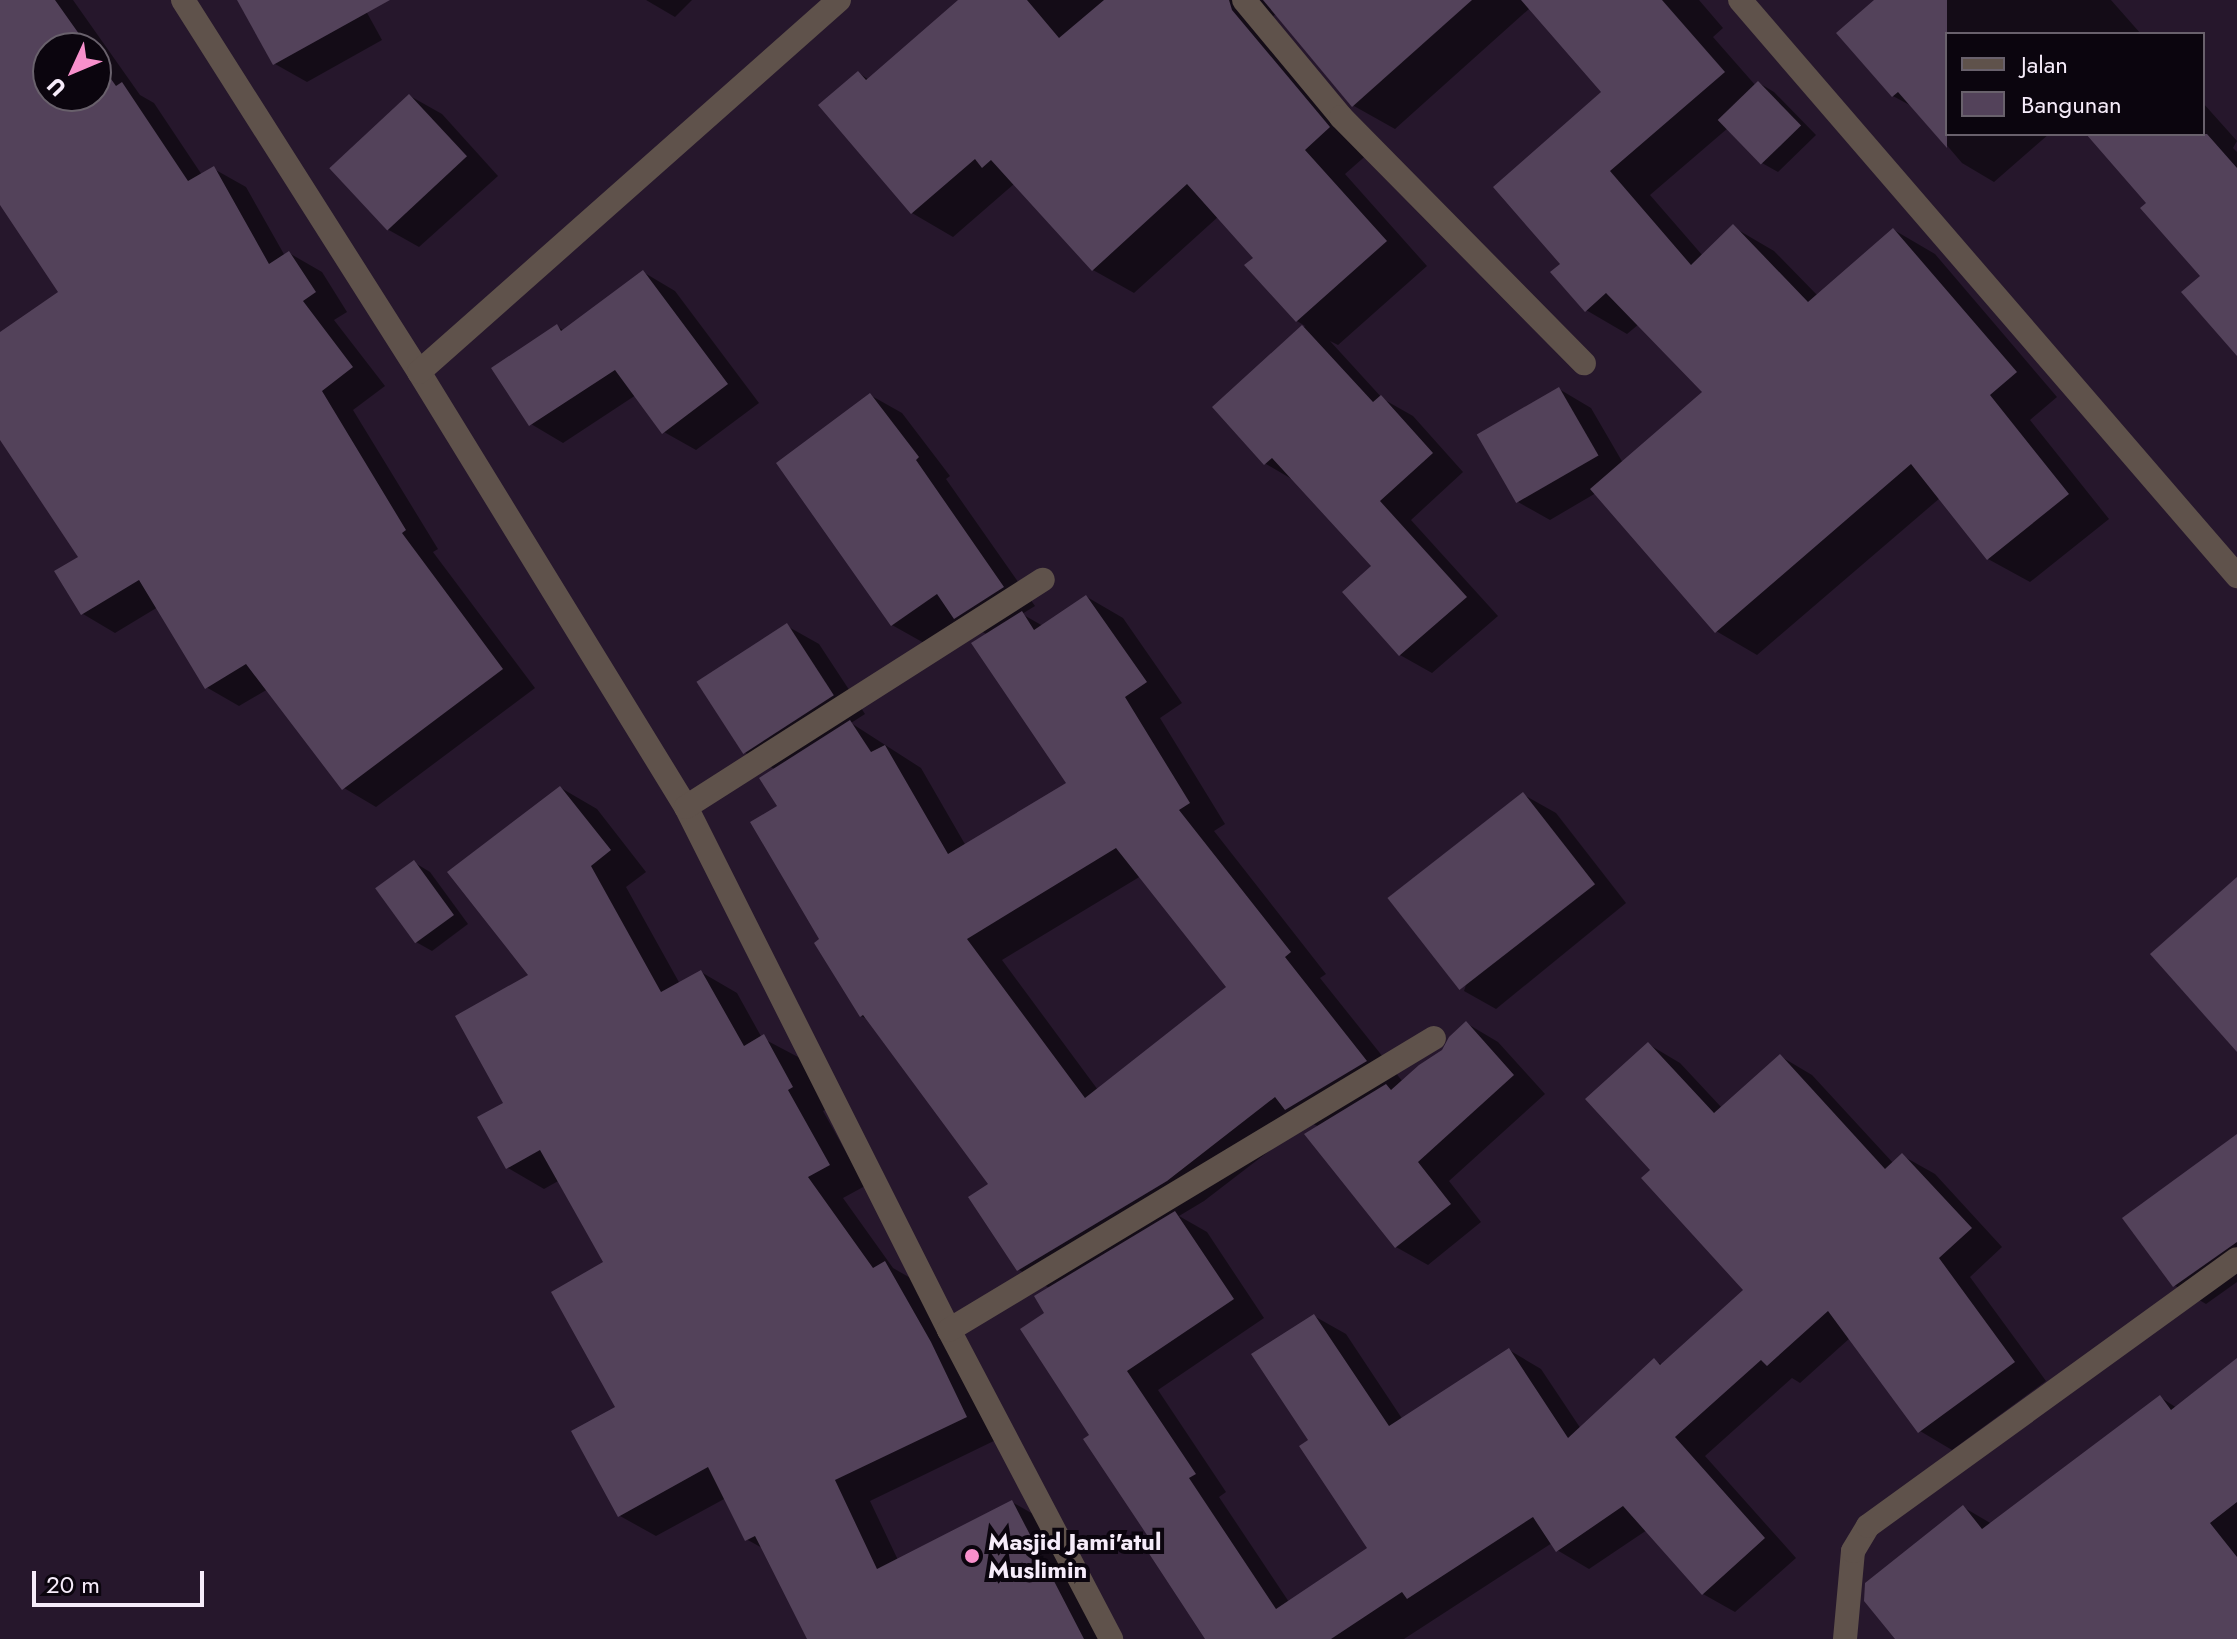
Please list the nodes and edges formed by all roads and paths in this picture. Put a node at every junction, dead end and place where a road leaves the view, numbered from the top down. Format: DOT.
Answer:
graph roads {
  1 [pos="183,0"];
  2 [pos="839,0"];
  3 [pos="1244,0"];
  4 [pos="1740,0"];
  5 [pos="1584,363"];
  6 [pos="419,372"];
  7 [pos="2237,576"];
  8 [pos="1043,580"];
  9 [pos="686,807"];
  10 [pos="1434,1038"];
  11 [pos="2237,1259"];
  12 [pos="949,1330"];
  13 [pos="1111,1639"];
  14 [pos="1845,1639"];
  1 -- 6 [label="street"];
  2 -- 6 [label="street"];
  3 -- 5 [label="street"];
  4 -- 7 [label="street"];
  6 -- 9 [label="street"];
  8 -- 9 [label="street"];
  9 -- 12 [label="street"];
  10 -- 12 [label="street"];
  11 -- 14 [label="street"];
  12 -- 13 [label="street"];
}
